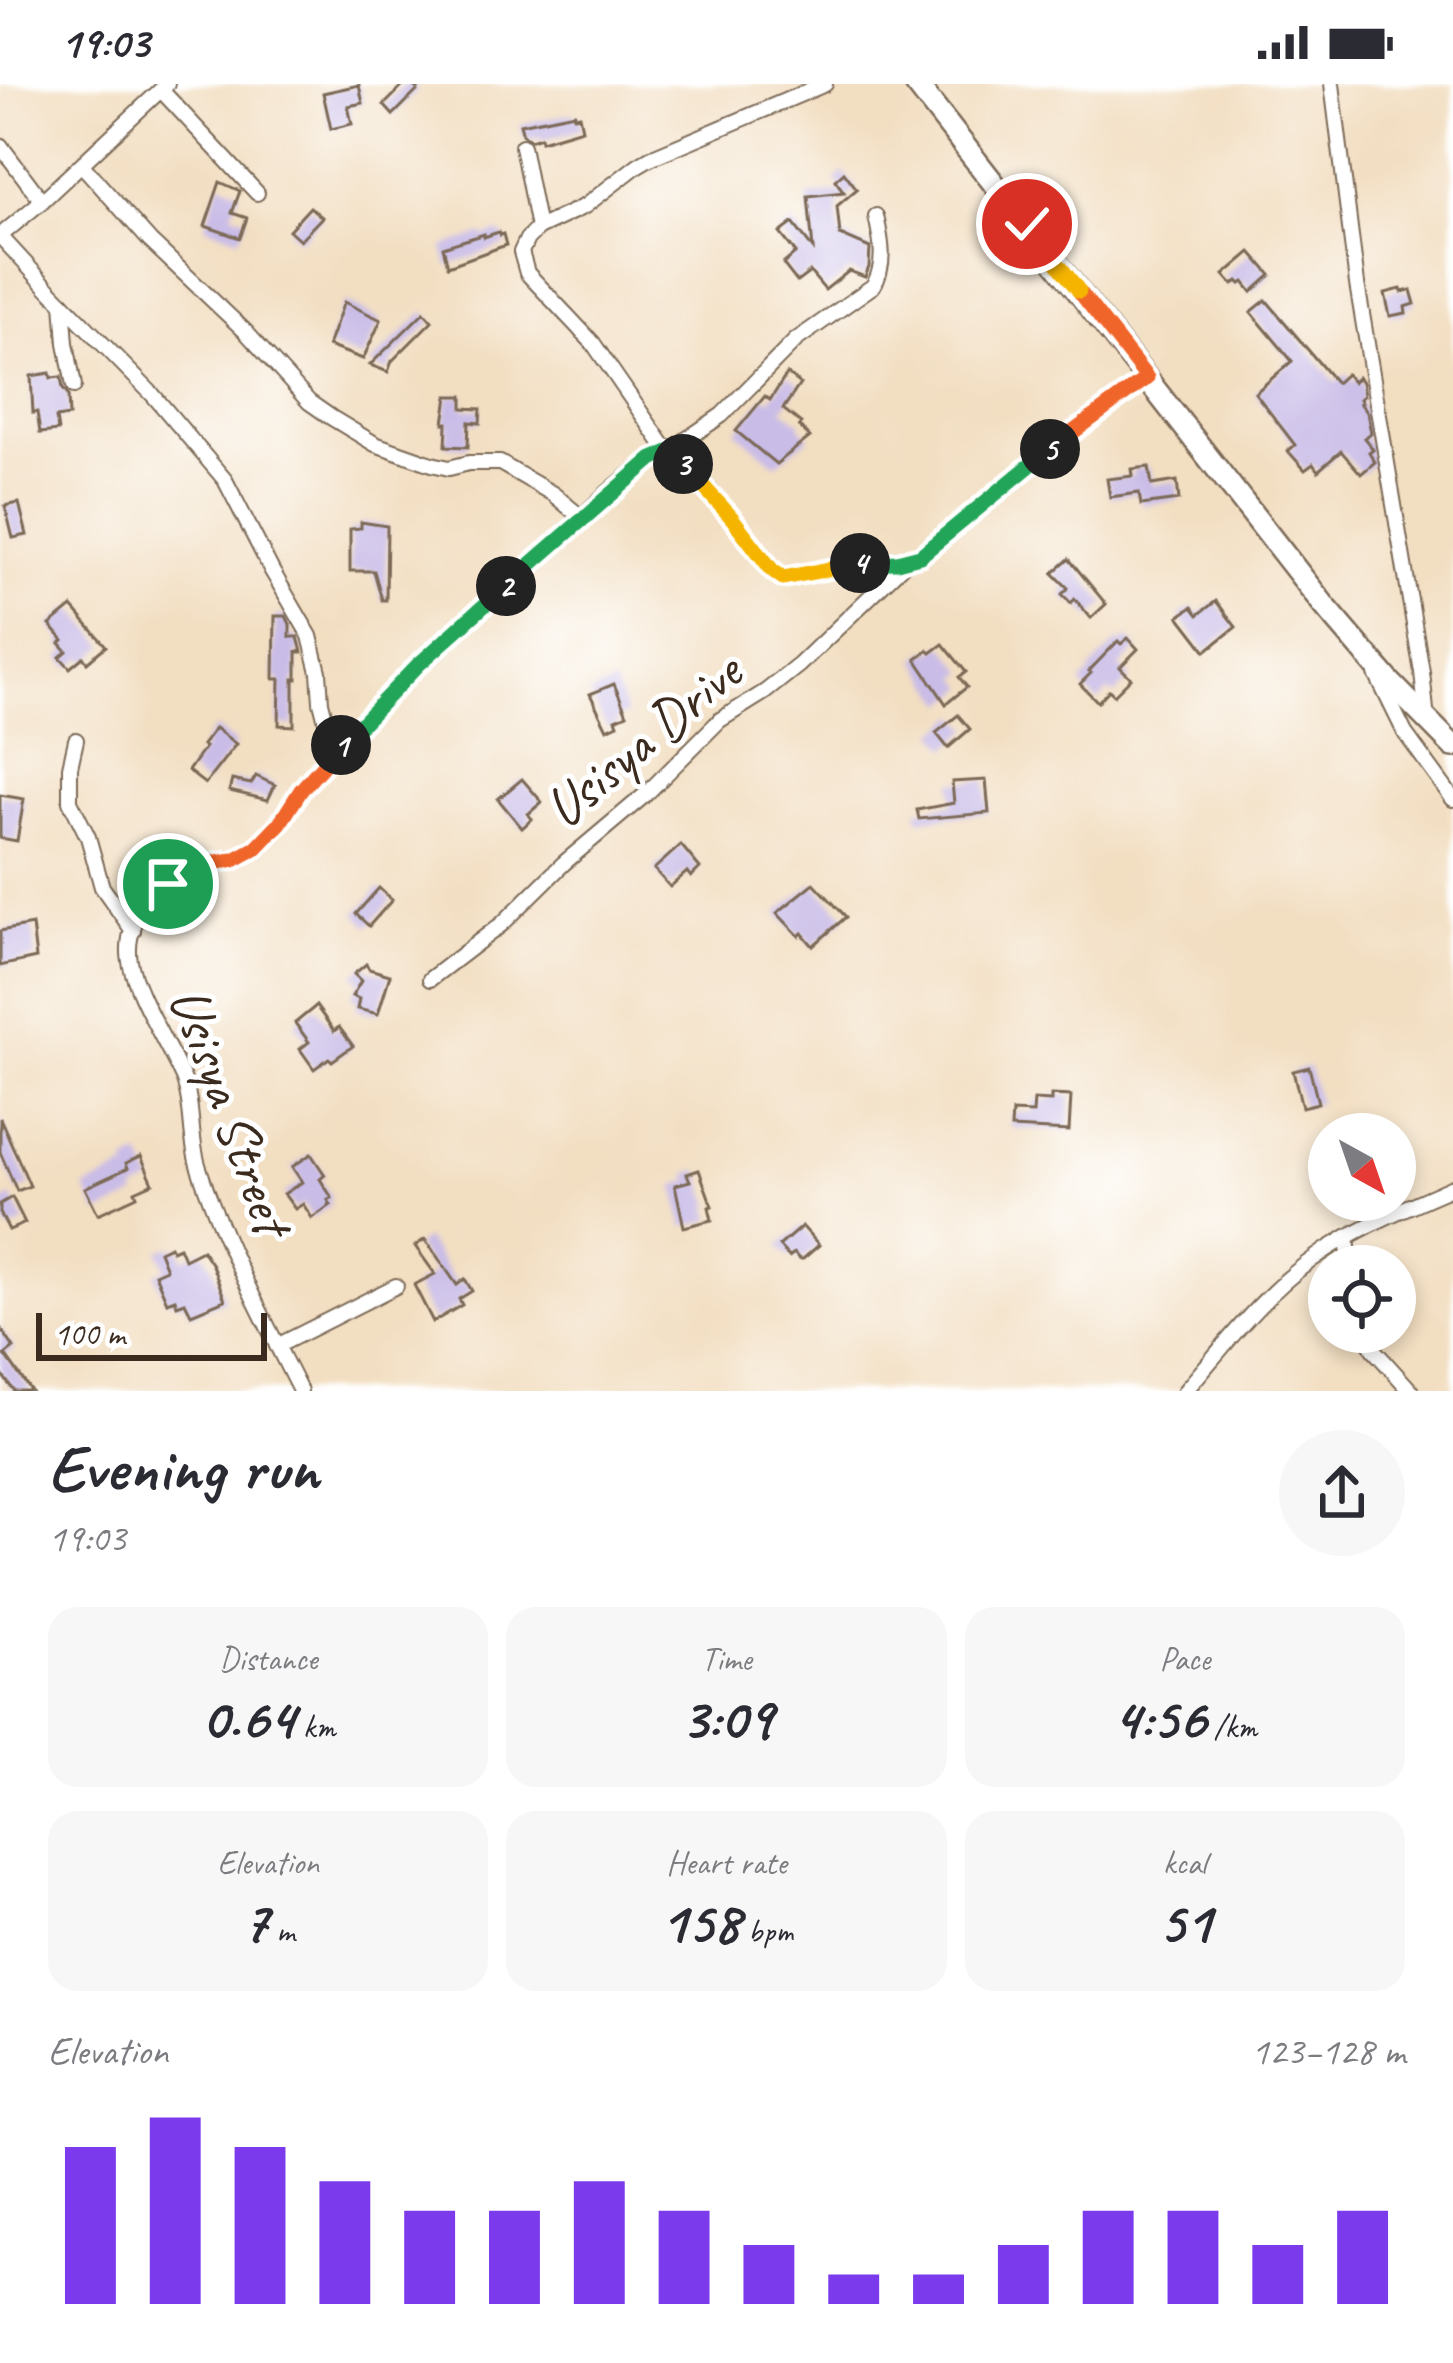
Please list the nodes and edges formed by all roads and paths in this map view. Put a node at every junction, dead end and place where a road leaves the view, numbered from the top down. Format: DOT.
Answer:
graph roads {
  1 [pos="825,84"];
  2 [pos="916,84"];
  3 [pos="1332,84"];
  4 [pos="164,87"];
  5 [pos="0,145"];
  6 [pos="522,146"];
  7 [pos="82,165"];
  8 [pos="257,194"];
  9 [pos="42,201"];
  10 [pos="876,216"];
  11 [pos="538,227"];
  12 [pos="0,236"];
  13 [pos="63,303"];
  14 [pos="1147,378"];
  15 [pos="74,386"];
  16 [pos="668,452"];
  17 [pos="581,518"];
  18 [pos="907,561"];
  19 [pos="1369,659"];
  20 [pos="1427,722"];
  21 [pos="76,740"];
  22 [pos="1453,746"];
  23 [pos="334,752"];
  24 [pos="1453,799"];
  25 [pos="133,931"];
  26 [pos="430,979"];
  27 [pos="1453,1187"];
  28 [pos="1347,1237"];
  29 [pos="1348,1245"];
  30 [pos="396,1286"];
  31 [pos="277,1346"];
  32 [pos="1377,1353"];
  33 [pos="300,1391"];
  34 [pos="1185,1391"];
  35 [pos="1411,1391"];
  1 -- 11 [label="street"];
  2 -- 14 [label="main road"];
  3 -- 20 [label="street"];
  4 -- 7 [label="street"];
  4 -- 8 [label="street"];
  5 -- 9 [label="street"];
  6 -- 11 [label="street"];
  7 -- 9 [label="street"];
  7 -- 17 [label="street"];
  9 -- 12 [label="street"];
  10 -- 16 [label="street, Usisya Street"];
  11 -- 16 [label="street"];
  12 -- 13 [label="street"];
  13 -- 15 [label="street"];
  13 -- 23 [label="street"];
  14 -- 18 [label="street"];
  14 -- 19 [label="main road"];
  16 -- 17 [label="street, Usisya Street"];
  16 -- 18 [label="street"];
  17 -- 23 [label="street, Usisya Street"];
  18 -- 26 [label="street, Usisya Drive"];
  19 -- 20 [label="main road"];
  19 -- 24 [label="street"];
  20 -- 22 [label="main road"];
  21 -- 25 [label="street"];
  23 -- 25 [label="street, Usisya Street"];
  25 -- 31 [label="street, Usisya Street"];
  27 -- 28 [label="street"];
  28 -- 29 [label="street"];
  28 -- 34 [label="street"];
  30 -- 31 [label="street"];
  31 -- 33 [label="street, Usisya Street"];
  32 -- 35 [label="street"];
}
